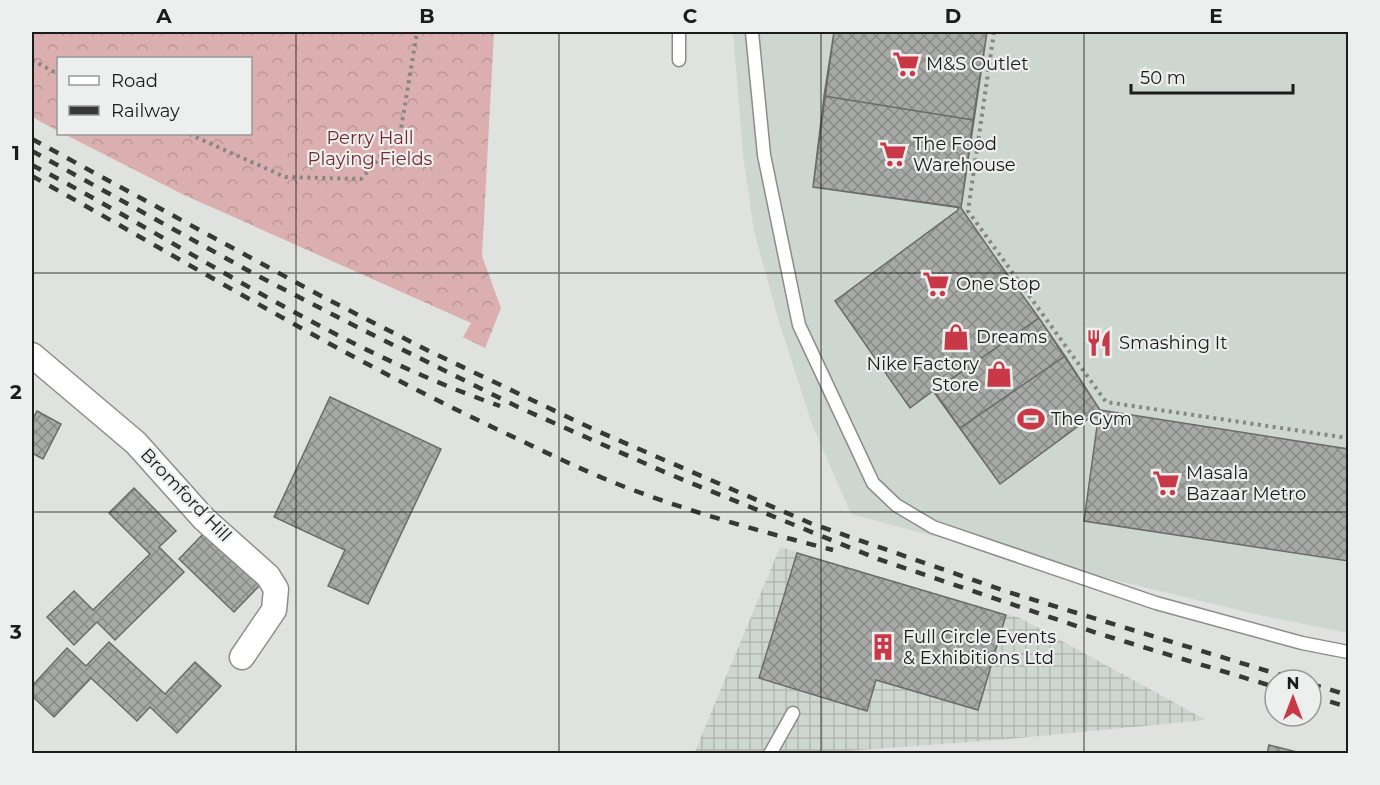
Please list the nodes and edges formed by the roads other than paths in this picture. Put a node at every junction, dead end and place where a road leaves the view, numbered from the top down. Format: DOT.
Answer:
graph roads {
  1 [pos="679,32"];
  2 [pos="752,32"];
  3 [pos="679,60"];
  4 [pos="32,355"];
  5 [pos="1348,652"];
  6 [pos="242,657"];
  7 [pos="794,713"];
  8 [pos="770,753"];
  1 -- 3 [label="lane"];
  2 -- 5 [label="lane"];
  4 -- 6 [label="street, Bromford Hill"];
  7 -- 8 [label="lane"];
}
